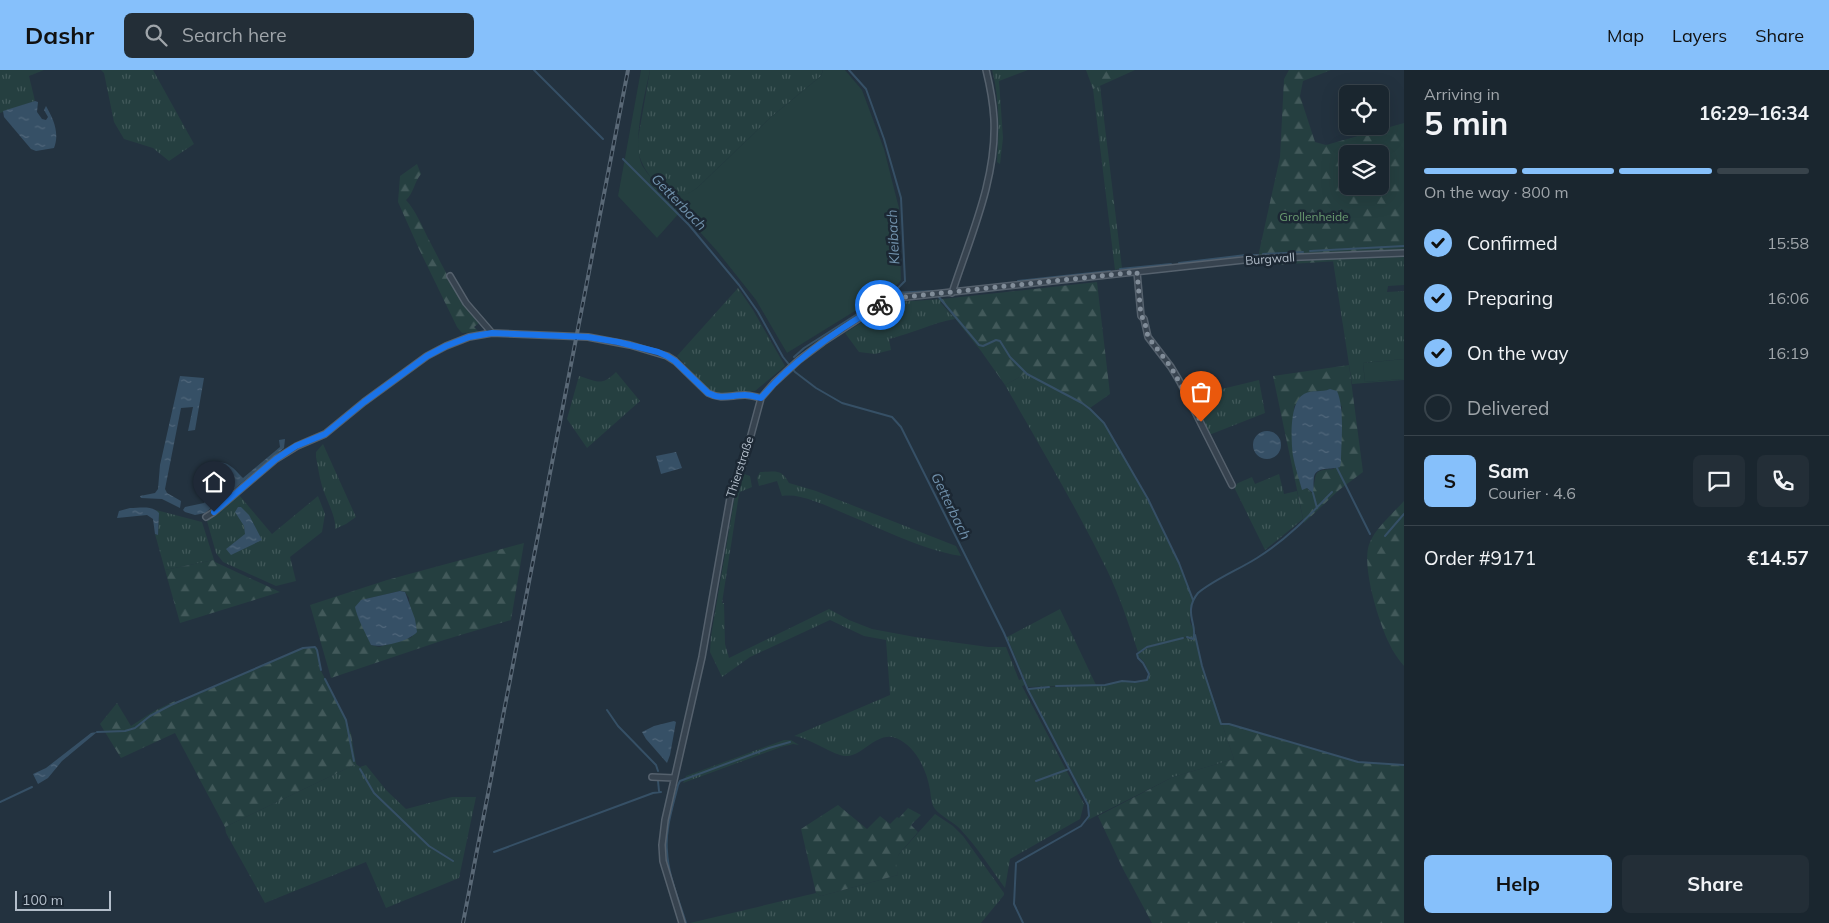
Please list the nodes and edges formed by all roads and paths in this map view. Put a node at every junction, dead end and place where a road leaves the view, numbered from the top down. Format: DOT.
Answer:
graph roads {
  1 [pos="986,70"];
  2 [pos="1404,253"];
  3 [pos="1137,272"];
  4 [pos="450,276"];
  5 [pos="952,293"];
  6 [pos="492,333"];
  7 [pos="761,398"];
  8 [pos="1232,485"];
  9 [pos="206,517"];
  10 [pos="652,777"];
  11 [pos="674,778"];
  12 [pos="682,923"];
  1 -- 5 [label="street"];
  2 -- 3 [label="street, Burgwall"];
  3 -- 5 [label="street, Burgwall"];
  3 -- 8 [label="street"];
  4 -- 6 [label="street"];
  5 -- 7 [label="street, Thierstraße"];
  6 -- 7 [label="street"];
  6 -- 9 [label="street"];
  7 -- 11 [label="street, Thierstraße"];
  10 -- 11 [label="street"];
  11 -- 12 [label="street, Thierstraße"];
}
